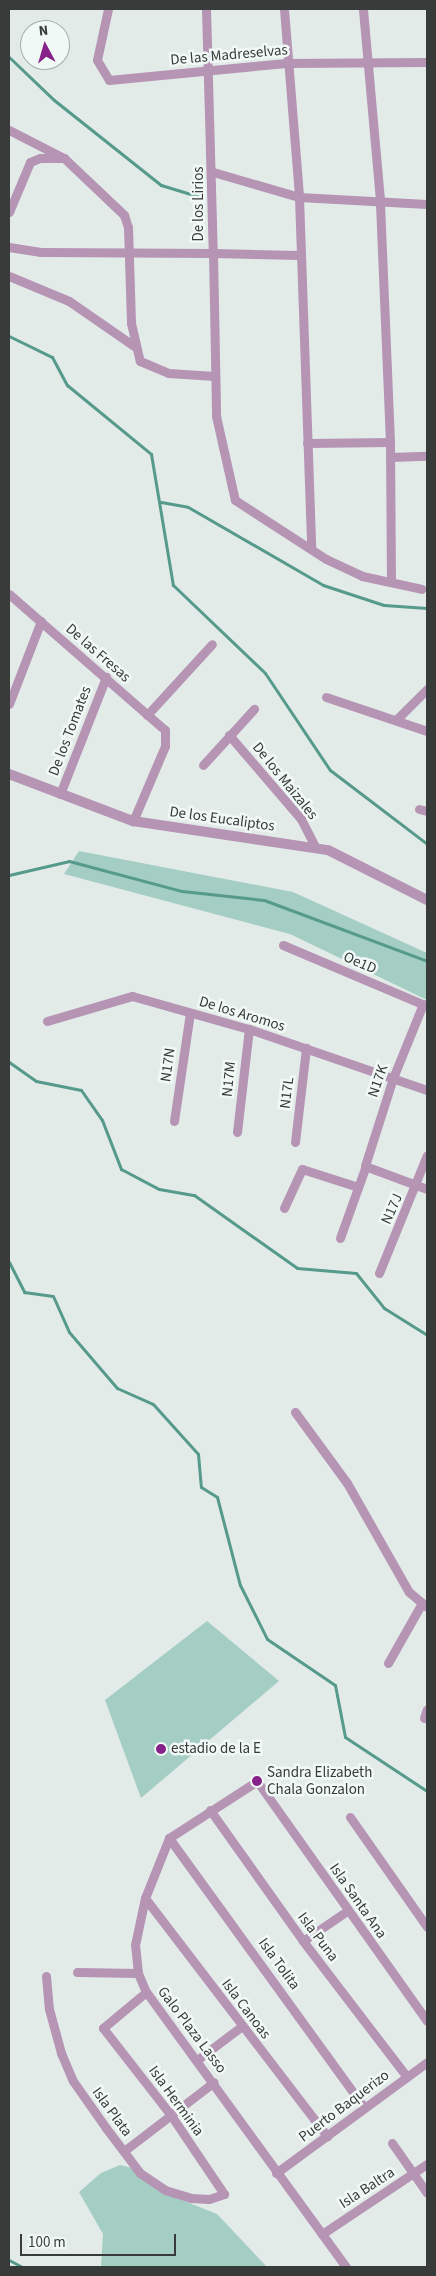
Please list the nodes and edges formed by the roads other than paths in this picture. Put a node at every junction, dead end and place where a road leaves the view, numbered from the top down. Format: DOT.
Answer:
graph roads {
  1 [pos="108,9"];
  2 [pos="206,9"];
  3 [pos="284,9"];
  4 [pos="363,9"];
  5 [pos="364,60"];
  6 [pos="427,62"];
  7 [pos="286,64"];
  8 [pos="210,69"];
  9 [pos="9,130"];
  10 [pos="64,158"];
  11 [pos="213,172"];
  12 [pos="299,198"];
  13 [pos="380,200"];
  14 [pos="427,204"];
  15 [pos="9,212"];
  16 [pos="9,247"];
  17 [pos="129,252"];
  18 [pos="213,253"];
  19 [pos="298,255"];
  20 [pos="9,276"];
  21 [pos="134,346"];
  22 [pos="215,376"];
  23 [pos="390,442"];
  24 [pos="306,443"];
  25 [pos="427,456"];
  26 [pos="390,457"];
  27 [pos="311,548"];
  28 [pos="391,580"];
  29 [pos="422,589"];
  30 [pos="9,594"];
  31 [pos="41,621"];
  32 [pos="212,644"];
  33 [pos="106,677"];
  34 [pos="427,689"];
  35 [pos="326,696"];
  36 [pos="9,704"];
  37 [pos="254,709"];
  38 [pos="147,715"];
  39 [pos="396,720"];
  40 [pos="427,731"];
  41 [pos="229,735"];
  42 [pos="203,765"];
  43 [pos="9,774"];
  44 [pos="60,794"];
  45 [pos="133,821"];
  46 [pos="315,846"];
  47 [pos="427,900"];
  48 [pos="283,945"];
  49 [pos="425,1005"];
  50 [pos="190,1013"];
  51 [pos="47,1021"];
  52 [pos="249,1029"];
  53 [pos="306,1048"];
  54 [pos="393,1078"];
  55 [pos="427,1090"];
  56 [pos="174,1121"];
  57 [pos="237,1132"];
  58 [pos="295,1142"];
  59 [pos="427,1155"];
  60 [pos="366,1168"];
  61 [pos="417,1186"];
  62 [pos="358,1187"];
  63 [pos="427,1190"];
  64 [pos="284,1208"];
  65 [pos="340,1238"];
  66 [pos="379,1273"];
  67 [pos="295,1412"];
  68 [pos="425,1605"];
  69 [pos="388,1663"];
  70 [pos="427,1709"];
  71 [pos="424,1718"];
  72 [pos="210,1810"];
  73 [pos="350,1817"];
  74 [pos="169,1838"];
  75 [pos="145,1898"];
  76 [pos="347,1911"];
  77 [pos="427,1927"];
  78 [pos="303,1941"];
  79 [pos="77,1972"];
  80 [pos="138,1972"];
  81 [pos="46,1976"];
  82 [pos="146,1992"];
  83 [pos="427,2021"];
  84 [pos="242,2026"];
  85 [pos="197,2060"];
  86 [pos="427,2062"];
  87 [pos="407,2077"];
  88 [pos="214,2082"];
  89 [pos="364,2107"];
  90 [pos="170,2114"];
  91 [pos="328,2136"];
  92 [pos="392,2143"];
  93 [pos="124,2150"];
  94 [pos="427,2164"];
  95 [pos="276,2173"];
  96 [pos="414,2174"];
  97 [pos="427,2193"];
  98 [pos="224,2194"];
  99 [pos="322,2234"];
  100 [pos="346,2267"];
  1 -- 8 [label="street, De las Madreselvas"];
  2 -- 8 [label="street, De los Lirios"];
  3 -- 7 [label="street"];
  4 -- 5 [label="street"];
  5 -- 6 [label="street, De las Madreselvas"];
  5 -- 7 [label="street, De las Madreselvas"];
  5 -- 13 [label="street"];
  7 -- 8 [label="street, De las Madreselvas"];
  7 -- 12 [label="street"];
  8 -- 11 [label="street, De los Lirios"];
  9 -- 10 [label="street"];
  10 -- 15 [label="street"];
  10 -- 17 [label="street"];
  11 -- 12 [label="street"];
  11 -- 18 [label="street, De los Lirios"];
  12 -- 13 [label="street"];
  12 -- 19 [label="street"];
  13 -- 14 [label="street"];
  13 -- 23 [label="street"];
  16 -- 17 [label="street"];
  17 -- 18 [label="street"];
  17 -- 21 [label="street"];
  18 -- 19 [label="street, De los Lirios"];
  18 -- 22 [label="street"];
  19 -- 24 [label="street"];
  20 -- 21 [label="street"];
  21 -- 22 [label="street"];
  22 -- 27 [label="street"];
  23 -- 24 [label="street"];
  23 -- 26 [label="street"];
  24 -- 27 [label="street"];
  25 -- 26 [label="street"];
  26 -- 28 [label="street"];
  27 -- 28 [label="street"];
  28 -- 29 [label="street"];
  30 -- 31 [label="street, De las Fresas"];
  31 -- 33 [label="street, De las Fresas"];
  31 -- 36 [label="street"];
  32 -- 38 [label="street"];
  33 -- 38 [label="street, De las Fresas"];
  33 -- 44 [label="street, De los Tomates"];
  34 -- 39 [label="street"];
  35 -- 39 [label="street"];
  37 -- 41 [label="street"];
  38 -- 45 [label="street, De las Fresas"];
  39 -- 40 [label="street"];
  41 -- 42 [label="street"];
  41 -- 46 [label="street, De los Maizales"];
  43 -- 44 [label="street, De los Eucaliptos"];
  44 -- 45 [label="street, De los Eucaliptos"];
  45 -- 46 [label="street, De los Eucaliptos"];
  46 -- 47 [label="street, De los Eucaliptos"];
  48 -- 49 [label="street, Oe1D"];
  49 -- 54 [label="street, N17K"];
  50 -- 51 [label="street, De los Aromos"];
  50 -- 52 [label="street, De los Aromos"];
  50 -- 56 [label="street, N17N"];
  52 -- 53 [label="street, De los Aromos"];
  52 -- 57 [label="street, N17M"];
  53 -- 54 [label="street, De los Aromos"];
  53 -- 58 [label="street, N17L"];
  54 -- 55 [label="street, De los Aromos"];
  54 -- 60 [label="street, N17K"];
  59 -- 61 [label="street, N17J"];
  60 -- 61 [label="street"];
  60 -- 62 [label="street, N17K"];
  61 -- 63 [label="street"];
  61 -- 66 [label="street, N17J"];
  62 -- 64 [label="street"];
  62 -- 65 [label="street, N17K"];
  67 -- 68 [label="street"];
  68 -- 69 [label="street"];
  70 -- 71 [label="street"];
  72 -- 74 [label="street"];
  72 -- 76 [label="street, Isla Santa Ana"];
  72 -- 78 [label="street, Isla Puna"];
  73 -- 77 [label="street"];
  74 -- 75 [label="street, Galo Plaza Lasso"];
  74 -- 89 [label="street, Isla Tolita"];
  75 -- 80 [label="street, Galo Plaza Lasso"];
  75 -- 84 [label="street, Isla Canoas"];
  76 -- 78 [label="street"];
  76 -- 83 [label="street, Isla Santa Ana"];
  78 -- 87 [label="street, Isla Puna"];
  79 -- 80 [label="street"];
  80 -- 82 [label="street, Galo Plaza Lasso"];
  81 -- 93 [label="street, Isla Plata"];
  82 -- 85 [label="street, Galo Plaza Lasso"];
  82 -- 90 [label="street, Isla Herminia"];
  84 -- 85 [label="street"];
  84 -- 91 [label="street, Isla Canoas"];
  85 -- 88 [label="street, Galo Plaza Lasso"];
  86 -- 87 [label="street, Puerto Baquerizo"];
  87 -- 89 [label="street, Puerto Baquerizo"];
  88 -- 90 [label="street"];
  88 -- 95 [label="street, Galo Plaza Lasso"];
  89 -- 91 [label="street, Puerto Baquerizo"];
  90 -- 93 [label="street"];
  90 -- 98 [label="street, Isla Herminia"];
  91 -- 95 [label="street, Puerto Baquerizo"];
  92 -- 96 [label="street"];
  93 -- 98 [label="street, Isla Plata"];
  94 -- 96 [label="street, Isla Baltra"];
  95 -- 99 [label="street, Galo Plaza Lasso"];
  96 -- 97 [label="street"];
  96 -- 99 [label="street, Isla Baltra"];
  99 -- 100 [label="street, Galo Plaza Lasso"];
}
